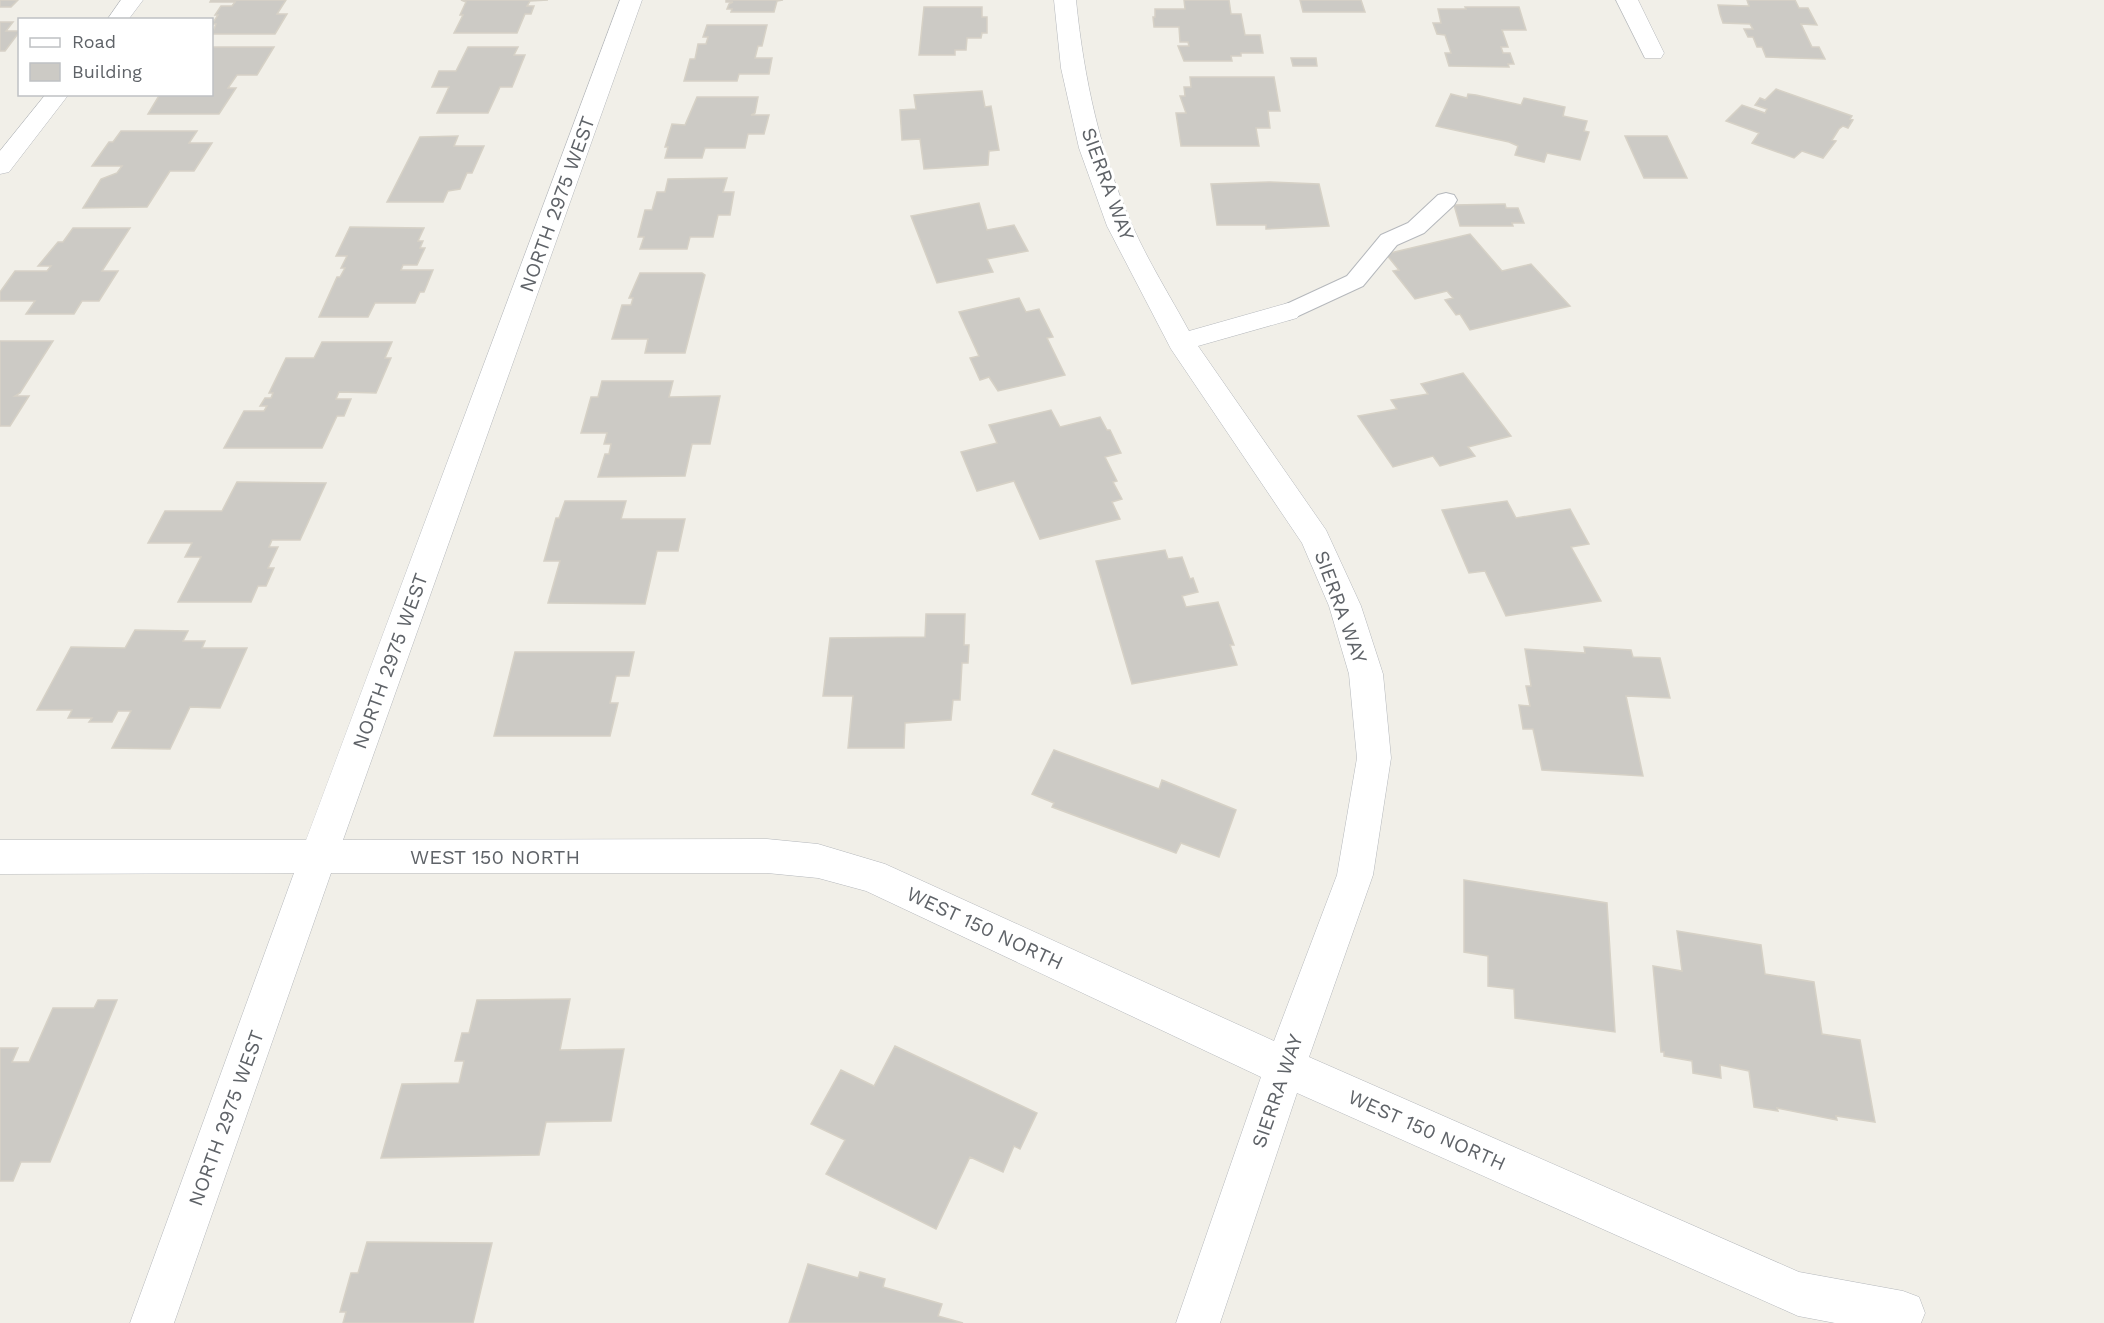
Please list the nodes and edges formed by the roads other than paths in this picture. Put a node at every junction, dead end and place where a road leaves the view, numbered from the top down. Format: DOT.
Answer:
graph roads {
  1 [pos="132,0"];
  2 [pos="631,0"];
  3 [pos="1065,0"];
  4 [pos="1627,0"];
  5 [pos="118,18"];
  6 [pos="1653,52"];
  7 [pos="56,96"];
  8 [pos="0,167"];
  9 [pos="1446,200"];
  10 [pos="1288,312"];
  11 [pos="1181,342"];
  12 [pos="0,856"];
  13 [pos="318,857"];
  14 [pos="1285,1067"];
  15 [pos="1903,1313"];
  16 [pos="152,1323"];
  17 [pos="1198,1323"];
  1 -- 5 [label="street"];
  2 -- 13 [label="street, NORTH 2975 WEST"];
  3 -- 11 [label="street, SIERRA WAY"];
  4 -- 6 [label="street"];
  7 -- 8 [label="street"];
  9 -- 10 [label="lane"];
  10 -- 11 [label="street"];
  11 -- 14 [label="street, SIERRA WAY"];
  12 -- 13 [label="street, WEST 150 NORTH"];
  13 -- 14 [label="street, WEST 150 NORTH"];
  13 -- 16 [label="street, NORTH 2975 WEST"];
  14 -- 15 [label="street, WEST 150 NORTH"];
  14 -- 17 [label="street, SIERRA WAY"];
}
